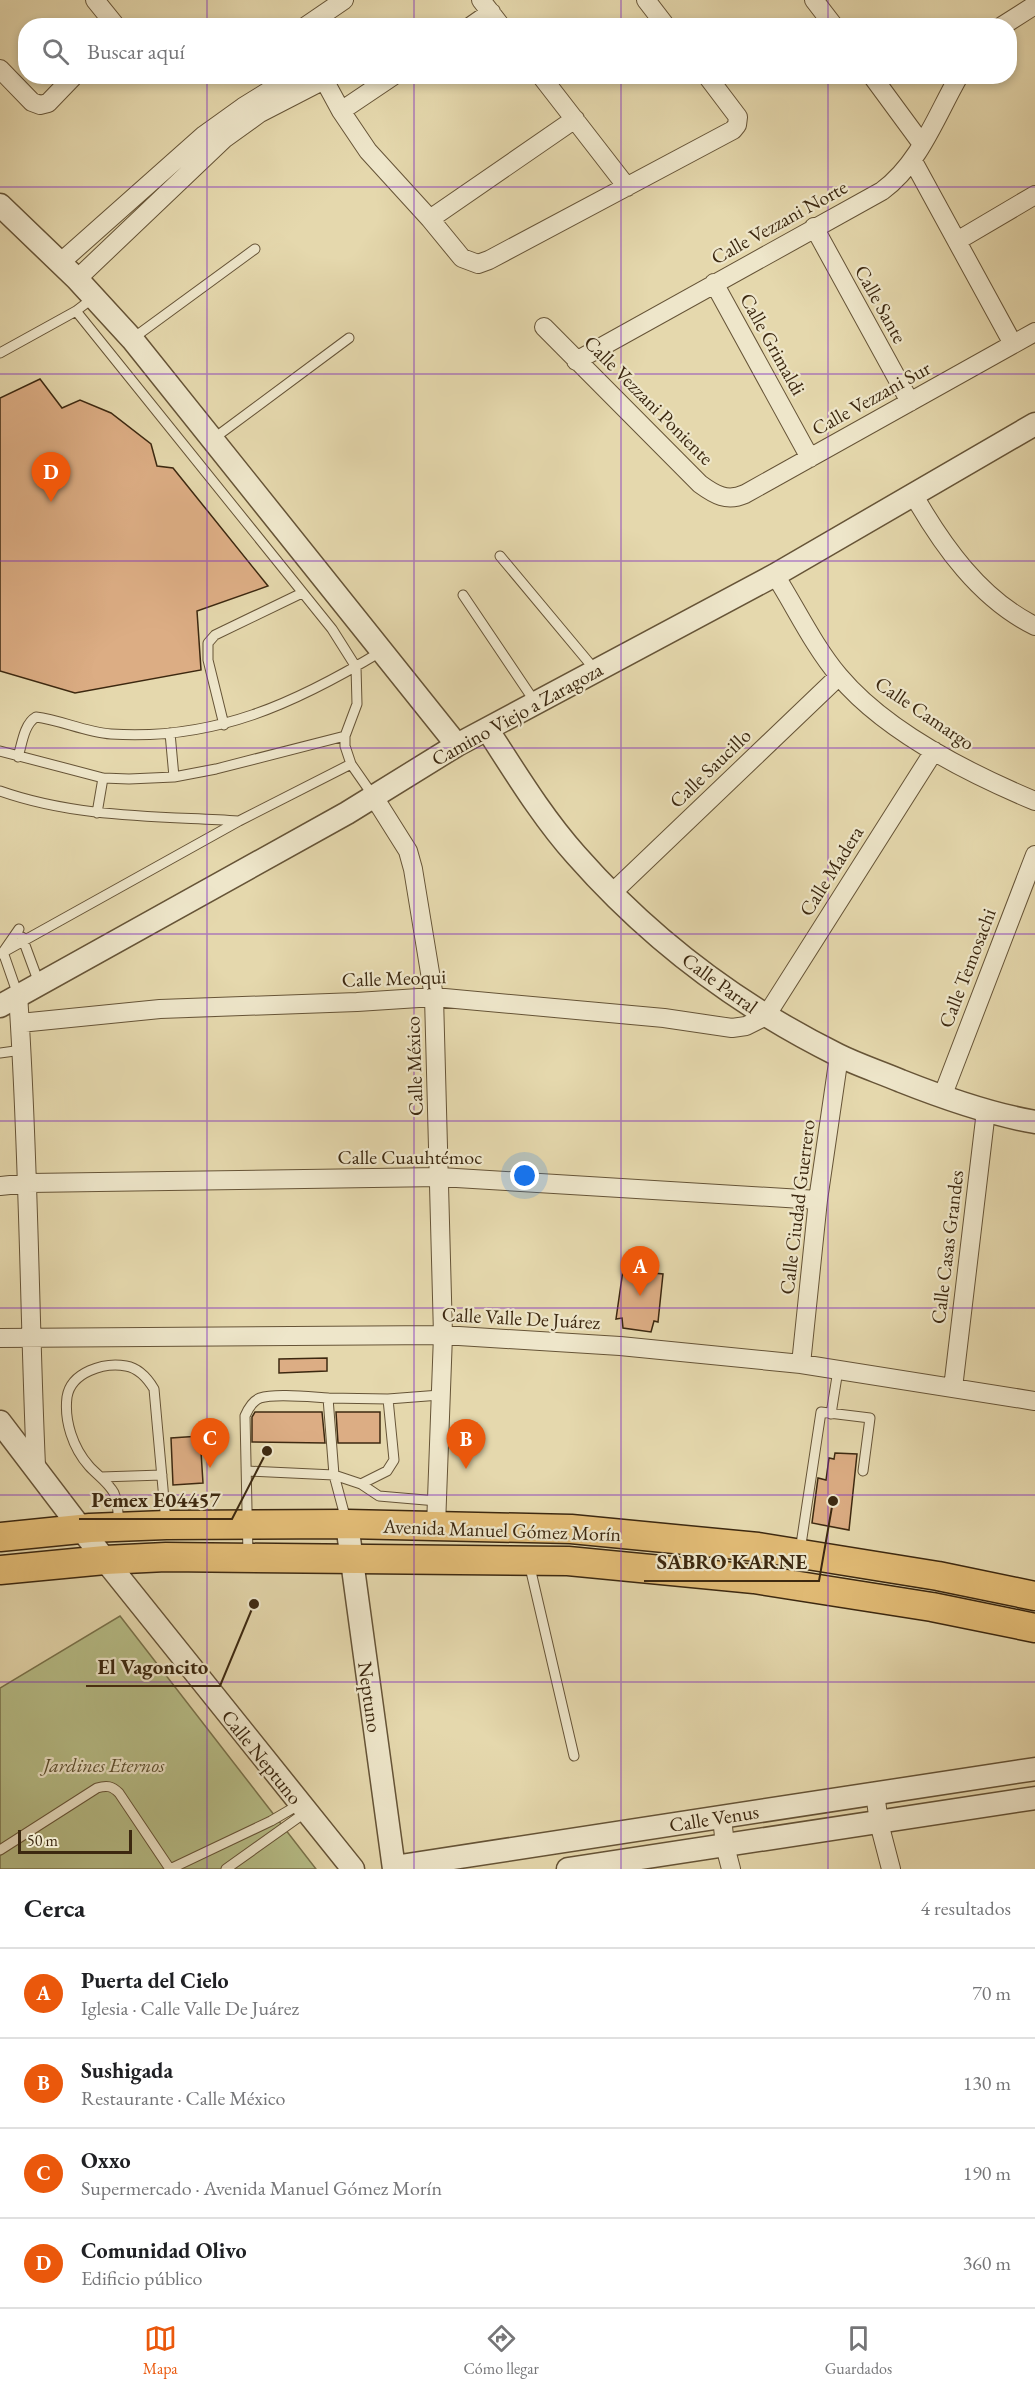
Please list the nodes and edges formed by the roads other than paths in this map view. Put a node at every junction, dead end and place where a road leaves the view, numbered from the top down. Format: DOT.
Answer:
graph roads {
  1 [pos="95,0"];
  2 [pos="344,0"];
  3 [pos="646,0"];
  4 [pos="816,1"];
  5 [pos="1035,5"];
  6 [pos="110,18"];
  7 [pos="318,18"];
  8 [pos="660,18"];
  9 [pos="828,18"];
  10 [pos="1015,18"];
  11 [pos="0,69"];
  12 [pos="66,84"];
  13 [pos="279,84"];
  14 [pos="312,84"];
  15 [pos="326,84"];
  16 [pos="381,84"];
  17 [pos="547,84"];
  18 [pos="713,84"];
  19 [pos="878,84"];
  20 [pos="955,84"];
  21 [pos="341,111"];
  22 [pos="574,118"];
  23 [pos="922,144"];
  24 [pos="913,161"];
  25 [pos="627,187"];
  26 [pos="1035,195"];
  27 [pos="0,205"];
  28 [pos="430,219"];
  29 [pos="814,227"];
  30 [pos="957,242"];
  31 [pos="255,249"];
  32 [pos="61,262"];
  33 [pos="77,279"];
  34 [pos="714,283"];
  35 [pos="86,304"];
  36 [pos="544,327"];
  37 [pos="1035,332"];
  38 [pos="349,338"];
  39 [pos="132,339"];
  40 [pos="1013,344"];
  41 [pos="0,353"];
  42 [pos="576,361"];
  43 [pos="909,402"];
  44 [pos="1035,423"];
  45 [pos="213,439"];
  46 [pos="810,458"];
  47 [pos="913,494"];
  48 [pos="727,499"];
  49 [pos="500,556"];
  50 [pos="774,575"];
  51 [pos="302,593"];
  52 [pos="463,595"];
  53 [pos="1035,626"];
  54 [pos="382,651"];
  55 [pos="356,667"];
  56 [pos="596,671"];
  57 [pos="839,676"];
  58 [pos="536,703"];
  59 [pos="224,725"];
  60 [pos="487,729"];
  61 [pos="171,733"];
  62 [pos="345,736"];
  63 [pos="457,745"];
  64 [pos="0,751"];
  65 [pos="934,751"];
  66 [pos="18,757"];
  67 [pos="351,764"];
  68 [pos="174,777"];
  69 [pos="103,778"];
  70 [pos="0,791"];
  71 [pos="374,797"];
  72 [pos="1035,801"];
  73 [pos="97,813"];
  74 [pos="239,821"];
  75 [pos="1035,855"];
  76 [pos="612,893"];
  77 [pos="24,942"];
  78 [pos="2,953"];
  79 [pos="39,983"];
  80 [pos="434,997"];
  81 [pos="9,1000"];
  82 [pos="766,1016"];
  83 [pos="20,1023"];
  84 [pos="22,1050"];
  85 [pos="0,1053"];
  86 [pos="839,1056"];
  87 [pos="942,1098"];
  88 [pos="986,1111"];
  89 [pos="1035,1122"];
  90 [pos="440,1177"];
  91 [pos="28,1183"];
  92 [pos="0,1186"];
  93 [pos="819,1200"];
  94 [pos="443,1335"];
  95 [pos="0,1338"];
  96 [pos="31,1339"];
  97 [pos="801,1364"];
  98 [pos="838,1370"];
  99 [pos="953,1388"];
  100 [pos="440,1395"];
  101 [pos="328,1398"];
  102 [pos="388,1399"];
  103 [pos="1035,1401"];
  104 [pos="831,1414"];
  105 [pos="0,1422"];
  106 [pos="36,1466"];
  107 [pos="247,1471"];
  108 [pos="863,1471"];
  109 [pos="162,1475"];
  110 [pos="334,1475"];
  111 [pos="100,1477"];
  112 [pos="361,1484"];
  113 [pos="436,1514"];
  114 [pos="248,1524"];
  115 [pos="347,1524"];
  116 [pos="166,1525"];
  117 [pos="119,1526"];
  118 [pos="83,1529"];
  119 [pos="0,1537"];
  120 [pos="800,1553"];
  121 [pos="248,1558"];
  122 [pos="352,1558"];
  123 [pos="105,1560"];
  124 [pos="528,1560"];
  125 [pos="0,1570"];
  126 [pos="1035,1596"];
  127 [pos="1035,1628"];
  128 [pos="574,1756"];
  129 [pos="1035,1769"];
  130 [pos="875,1793"];
  131 [pos="1035,1798"];
  132 [pos="303,1808"];
  133 [pos="722,1817"];
  134 [pos="879,1823"];
  135 [pos="261,1825"];
  136 [pos="270,1838"];
  137 [pos="572,1839"];
  138 [pos="725,1846"];
  139 [pos="0,1850"];
  140 [pos="394,1868"];
  141 [pos="170,1869"];
  142 [pos="226,1869"];
  143 [pos="352,1869"];
  144 [pos="574,1869"];
  145 [pos="731,1869"];
  146 [pos="891,1869"];
  1 -- 6 [label="street"];
  2 -- 7 [label="street"];
  3 -- 8 [label="street"];
  4 -- 9 [label="street"];
  5 -- 10 [label="street"];
  11 -- 12 [label="street"];
  13 -- 32 [label="street"];
  14 -- 33 [label="street"];
  15 -- 21 [label="street"];
  16 -- 21 [label="street"];
  17 -- 22 [label="street"];
  18 -- 25 [label="street"];
  19 -- 23 [label="street"];
  20 -- 23 [label="street, Calle Vezzani Norte"];
  21 -- 28 [label="street"];
  22 -- 25 [label="street"];
  22 -- 28 [label="street"];
  23 -- 24 [label="street, Calle Vezzani Norte"];
  24 -- 29 [label="street, Calle Vezzani Norte"];
  24 -- 30 [label="street"];
  25 -- 28 [label="street"];
  26 -- 30 [label="street"];
  27 -- 32 [label="street"];
  29 -- 34 [label="street, Calle Vezzani Norte"];
  29 -- 43 [label="street, Calle Sante"];
  30 -- 40 [label="street"];
  31 -- 39 [label="lane"];
  32 -- 33 [label="street"];
  33 -- 35 [label="street"];
  34 -- 42 [label="street, Calle Vezzani Norte"];
  34 -- 46 [label="street, Calle Grimaldi"];
  35 -- 39 [label="street"];
  35 -- 41 [label="lane"];
  35 -- 51 [label="lane"];
  36 -- 42 [label="street, Calle Vezzani Poniente"];
  37 -- 40 [label="street, Calle Vezzani Sur"];
  38 -- 45 [label="lane"];
  39 -- 45 [label="street"];
  40 -- 43 [label="street, Calle Vezzani Sur"];
  42 -- 48 [label="street, Calle Vezzani Poniente"];
  43 -- 46 [label="street, Calle Vezzani Sur"];
  44 -- 47 [label="street, Camino Viejo a Zaragoza"];
  45 -- 54 [label="street"];
  46 -- 48 [label="street, Calle Vezzani Sur"];
  47 -- 50 [label="street, Camino Viejo a Zaragoza"];
  47 -- 53 [label="street"];
  49 -- 56 [label="lane"];
  50 -- 56 [label="street, Camino Viejo a Zaragoza"];
  50 -- 57 [label="street, Calle Camargo"];
  51 -- 55 [label="lane"];
  51 -- 59 [label="lane"];
  52 -- 58 [label="lane"];
  54 -- 55 [label="lane"];
  54 -- 63 [label="street"];
  55 -- 59 [label="lane"];
  55 -- 62 [label="lane"];
  56 -- 58 [label="street, Camino Viejo a Zaragoza"];
  57 -- 65 [label="street, Calle Camargo"];
  57 -- 76 [label="street, Calle Saucillo"];
  58 -- 60 [label="street, Camino Viejo a Zaragoza"];
  59 -- 61 [label="lane"];
  60 -- 63 [label="street, Camino Viejo a Zaragoza"];
  60 -- 76 [label="street, Calle Parral"];
  61 -- 66 [label="lane"];
  61 -- 68 [label="lane"];
  62 -- 67 [label="lane"];
  62 -- 68 [label="lane"];
  63 -- 71 [label="street, Camino Viejo a Zaragoza"];
  64 -- 66 [label="lane"];
  65 -- 72 [label="street, Calle Camargo"];
  65 -- 82 [label="street, Calle Madera"];
  66 -- 69 [label="lane"];
  67 -- 71 [label="lane"];
  67 -- 74 [label="lane"];
  68 -- 69 [label="lane"];
  69 -- 73 [label="lane"];
  70 -- 73 [label="lane"];
  71 -- 79 [label="street, Camino Viejo a Zaragoza"];
  71 -- 80 [label="street, Calle México"];
  73 -- 74 [label="lane"];
  74 -- 77 [label="lane"];
  75 -- 87 [label="street, Calle Temosachi"];
  76 -- 82 [label="street, Calle Parral"];
  77 -- 78 [label="lane"];
  77 -- 78 [label="lane"];
  77 -- 79 [label="lane"];
  78 -- 81 [label="lane"];
  79 -- 81 [label="street, Camino Viejo a Zaragoza"];
  80 -- 82 [label="street, Calle Meoqui"];
  80 -- 83 [label="street, Calle Meoqui"];
  80 -- 90 [label="street, Calle México"];
  81 -- 83 [label="street"];
  82 -- 86 [label="street, Calle Parral"];
  83 -- 84 [label="street"];
  84 -- 85 [label="lane"];
  84 -- 91 [label="street"];
  86 -- 87 [label="street, Calle Parral"];
  86 -- 93 [label="street, Calle Ciudad Guerrero"];
  87 -- 88 [label="street, Calle Parral"];
  88 -- 89 [label="street, Calle Parral"];
  88 -- 99 [label="street, Calle Casas Grandes"];
  90 -- 91 [label="street, Calle Cuauhtémoc"];
  90 -- 93 [label="street, Calle Cuauhtémoc"];
  90 -- 94 [label="street, Calle México"];
  91 -- 92 [label="street, Calle Cuauhtémoc"];
  91 -- 96 [label="street"];
  93 -- 97 [label="street, Calle Ciudad Guerrero"];
  94 -- 96 [label="street, Calle Valle De Juárez"];
  94 -- 97 [label="street, Calle Valle De Juárez"];
  94 -- 100 [label="street, Calle México"];
  95 -- 96 [label="street, Calle Valle De Juárez"];
  96 -- 106 [label="street"];
  97 -- 98 [label="street, Calle Valle De Juárez"];
  98 -- 99 [label="street, Calle Valle De Juárez"];
  98 -- 104 [label="lane"];
  99 -- 103 [label="street, Calle Valle De Juárez"];
  100 -- 102 [label="lane"];
  100 -- 113 [label="street, Calle México"];
  101 -- 102 [label="lane"];
  101 -- 107 [label="lane"];
  101 -- 110 [label="lane"];
  102 -- 112 [label="lane"];
  104 -- 108 [label="lane"];
  104 -- 120 [label="lane"];
  105 -- 106 [label="street, Calle Neptuno"];
  106 -- 118 [label="street, Calle Neptuno"];
  107 -- 110 [label="lane"];
  107 -- 114 [label="lane"];
  109 -- 111 [label="lane"];
  109 -- 111 [label="lane"];
  109 -- 116 [label="lane"];
  110 -- 112 [label="lane"];
  110 -- 115 [label="lane"];
  111 -- 117 [label="lane"];
  112 -- 113 [label="lane"];
  113 -- 115 [label="main road, Avenida Manuel Gómez Morín"];
  113 -- 120 [label="main road, Avenida Manuel Gómez Morín"];
  114 -- 115 [label="main road, Avenida Manuel Gómez Morín"];
  114 -- 116 [label="main road, Avenida Manuel Gómez Morín"];
  114 -- 121 [label="lane"];
  115 -- 122 [label="street, Neptuno"];
  116 -- 117 [label="main road, Avenida Manuel Gómez Morín"];
  117 -- 118 [label="main road, Avenida Manuel Gómez Morín"];
  118 -- 119 [label="main road, Avenida Manuel Gómez Morín"];
  118 -- 123 [label="street, Calle Neptuno"];
  120 -- 126 [label="main road, Avenida Manuel Gómez Morín"];
  121 -- 122 [label="main road, Avenida Manuel Gómez Morín"];
  121 -- 123 [label="main road, Avenida Manuel Gómez Morín"];
  122 -- 124 [label="main road, Avenida Manuel Gómez Morín"];
  122 -- 140 [label="street, Neptuno"];
  123 -- 125 [label="main road, Avenida Manuel Gómez Morín"];
  123 -- 132 [label="street, Calle Neptuno"];
  124 -- 127 [label="main road, Avenida Manuel Gómez Morín"];
  124 -- 128 [label="lane"];
  129 -- 130 [label="street, Calle Venus"];
  130 -- 133 [label="street, Calle Venus"];
  130 -- 134 [label="street"];
  131 -- 134 [label="street, Calle Venus"];
  132 -- 135 [label="lane"];
  132 -- 136 [label="lane"];
  132 -- 143 [label="street, Calle Neptuno"];
  133 -- 137 [label="street, Calle Venus"];
  133 -- 138 [label="street"];
  134 -- 138 [label="street, Calle Venus"];
  134 -- 146 [label="street"];
  135 -- 136 [label="lane"];
  135 -- 141 [label="lane"];
  136 -- 142 [label="lane"];
  137 -- 140 [label="street, Calle Venus"];
  137 -- 144 [label="street"];
  138 -- 144 [label="street, Calle Venus"];
  138 -- 145 [label="street"];
  139 -- 141 [label="lane"];
}
